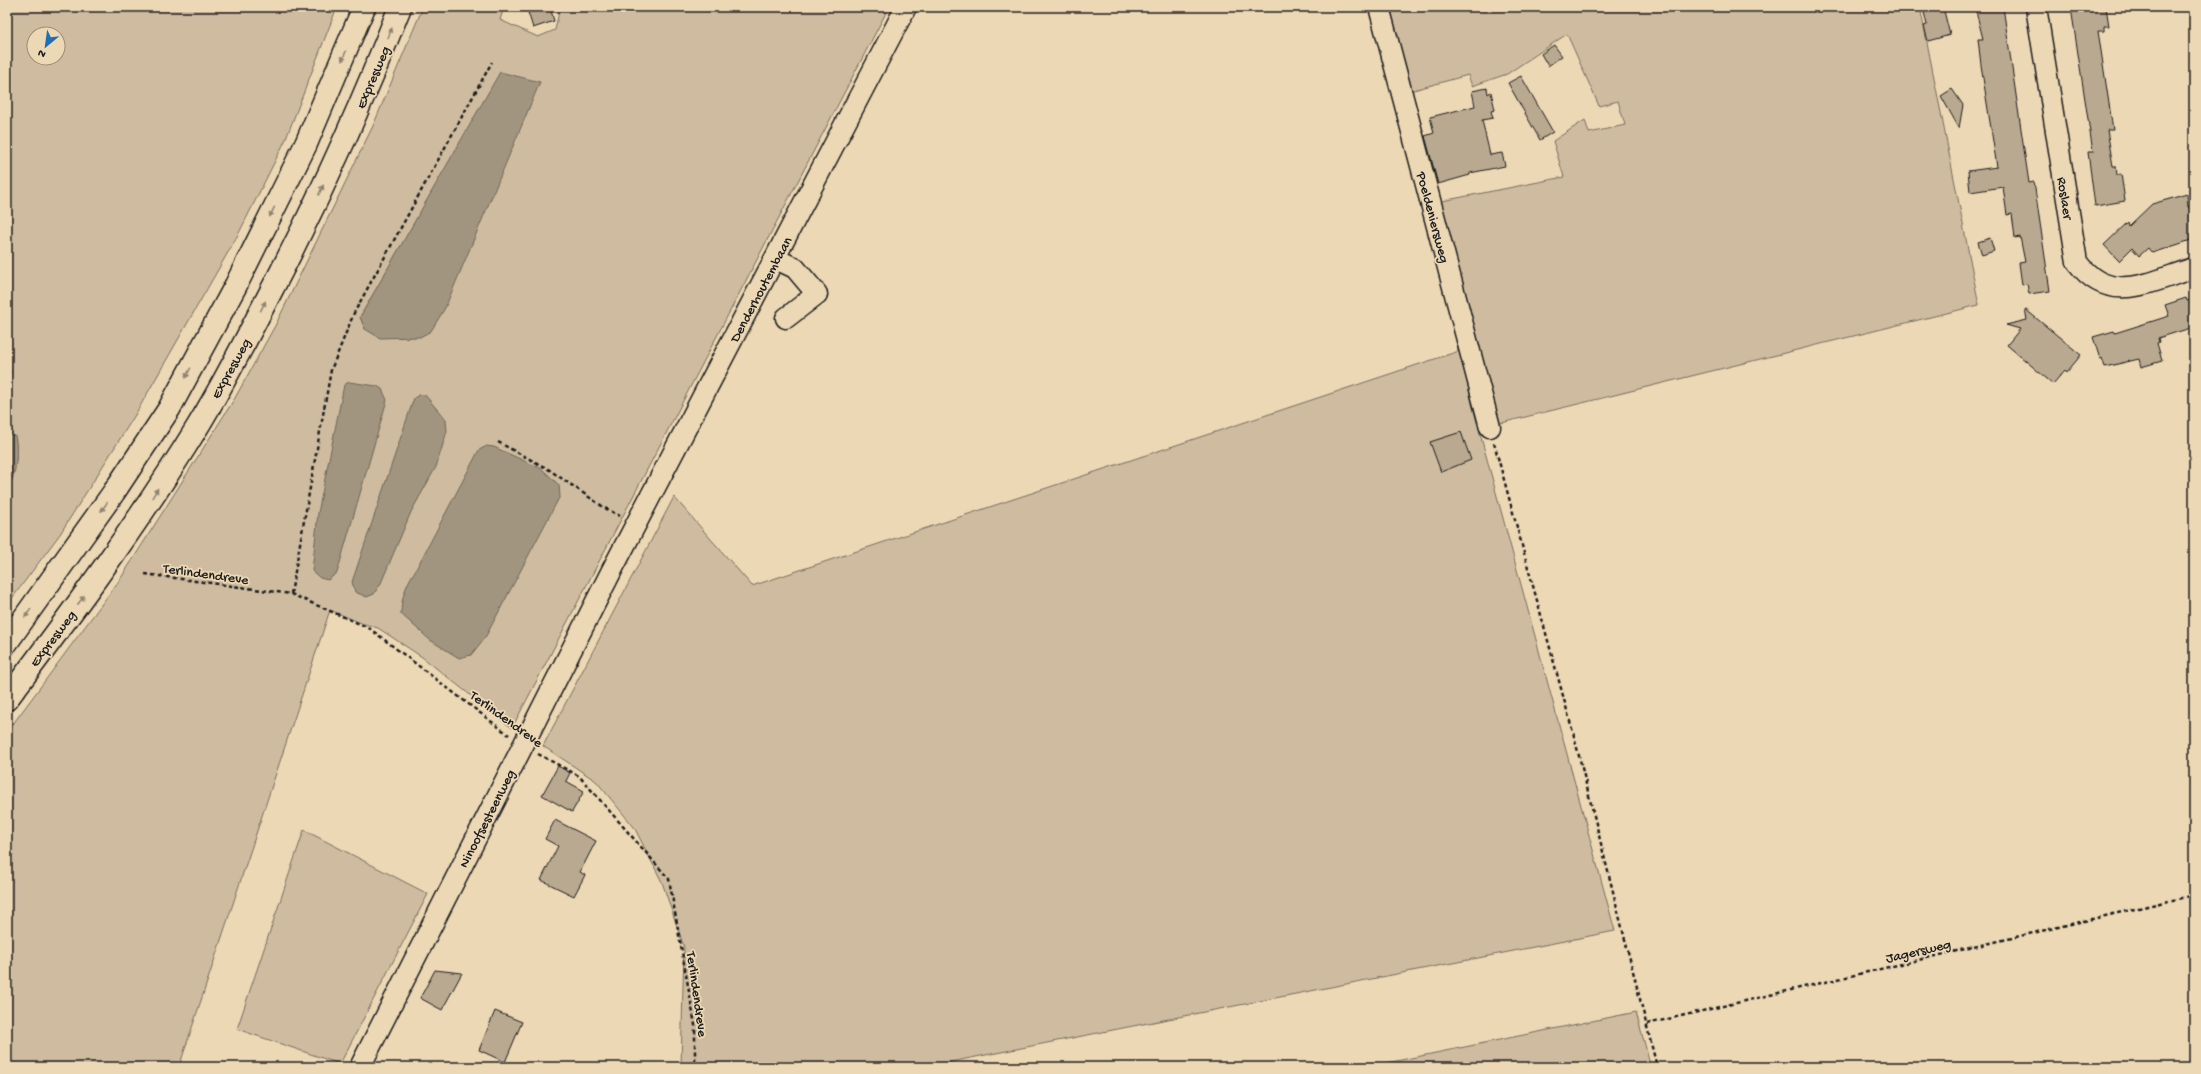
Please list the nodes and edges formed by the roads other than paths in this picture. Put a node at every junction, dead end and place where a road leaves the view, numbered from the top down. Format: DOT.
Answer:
graph roads {
  1 [pos="364,7"];
  2 [pos="400,7"];
  3 [pos="906,7"];
  4 [pos="1379,7"];
  5 [pos="2036,7"];
  6 [pos="776,259"];
  7 [pos="2194,268"];
  8 [pos="786,318"];
  9 [pos="1490,427"];
  10 [pos="612,570"];
  11 [pos="7,642"];
  12 [pos="7,699"];
  13 [pos="360,1067"];
  1 -- 11 [label="highway, one-way"];
  12 -- 2 [label="highway, Expresweg, one-way"];
  3 -- 6 [label="street, Denderhoutembaan"];
  4 -- 9 [label="street, Poeldeniersweg"];
  5 -- 7 [label="street, Roslaer"];
  6 -- 8 [label="street"];
  6 -- 10 [label="street, Denderhoutembaan"];
  10 -- 13 [label="street, Ninoofsesteenweg"];
}
